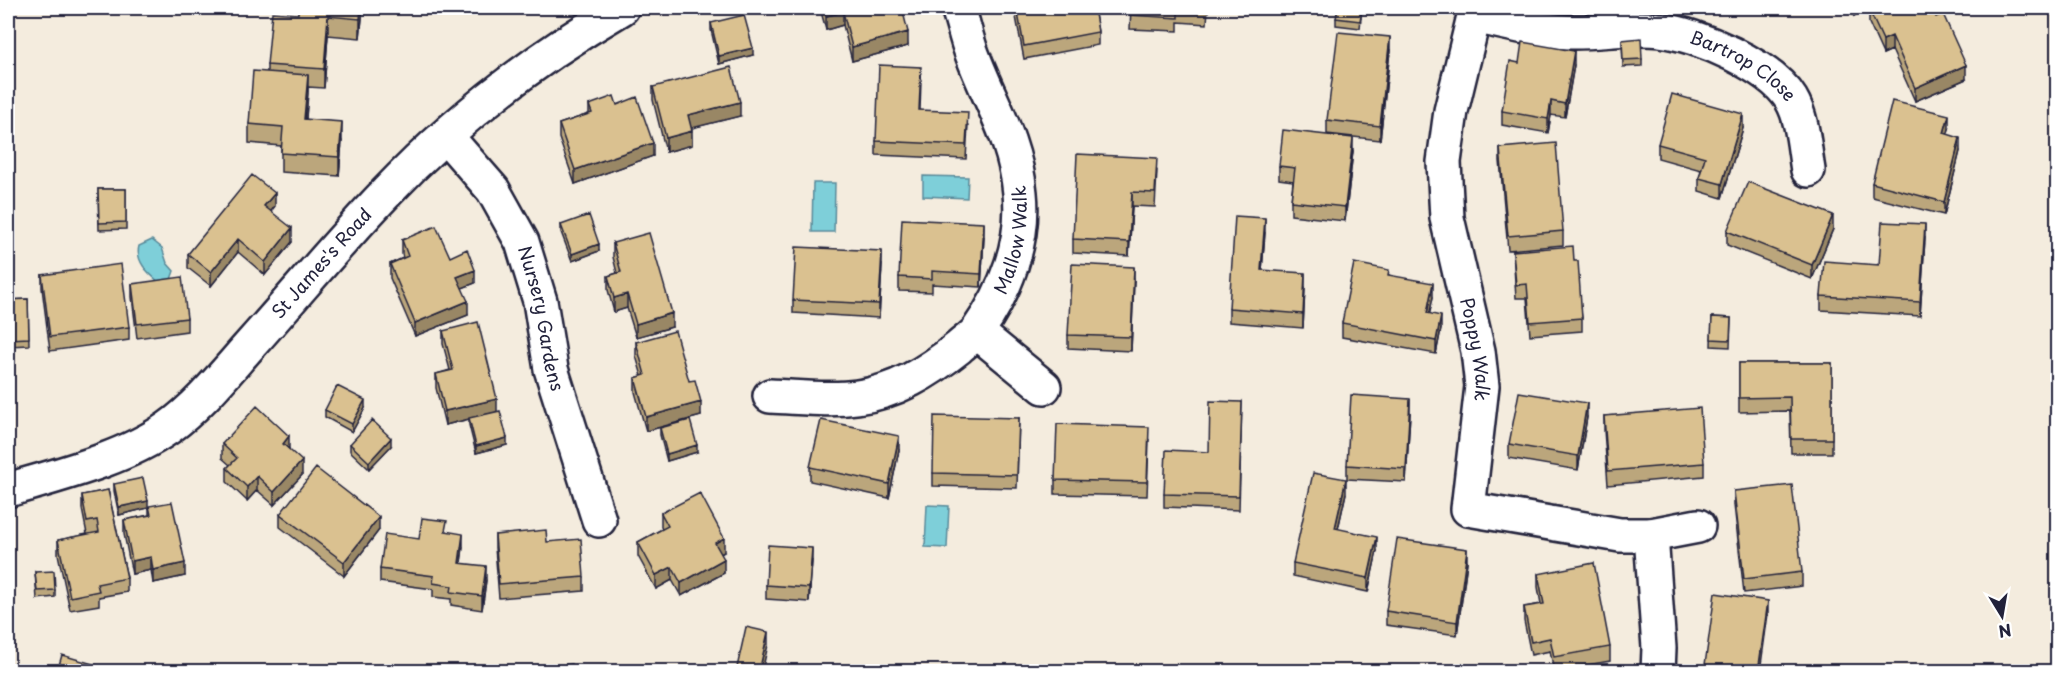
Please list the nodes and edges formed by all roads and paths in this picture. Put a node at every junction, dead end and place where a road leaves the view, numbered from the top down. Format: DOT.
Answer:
graph roads {
  1 [pos="622,8"];
  2 [pos="958,8"];
  3 [pos="1475,12"];
  4 [pos="446,135"];
  5 [pos="1808,170"];
  6 [pos="977,332"];
  7 [pos="1044,387"];
  8 [pos="770,396"];
  9 [pos="8,490"];
  10 [pos="599,520"];
  11 [pos="1698,526"];
  12 [pos="1651,535"];
  13 [pos="1658,672"];
  1 -- 4 [label="street, St James's Road"];
  2 -- 6 [label="street, Mallow Walk"];
  3 -- 5 [label="street, Bartrop Close"];
  3 -- 12 [label="street, Poppy Walk"];
  4 -- 9 [label="street, St James's Road"];
  4 -- 10 [label="street, Nursery Gardens"];
  6 -- 7 [label="street"];
  6 -- 8 [label="street, Mallow Walk"];
  11 -- 12 [label="street, Poppy Walk"];
  12 -- 13 [label="street"];
}
